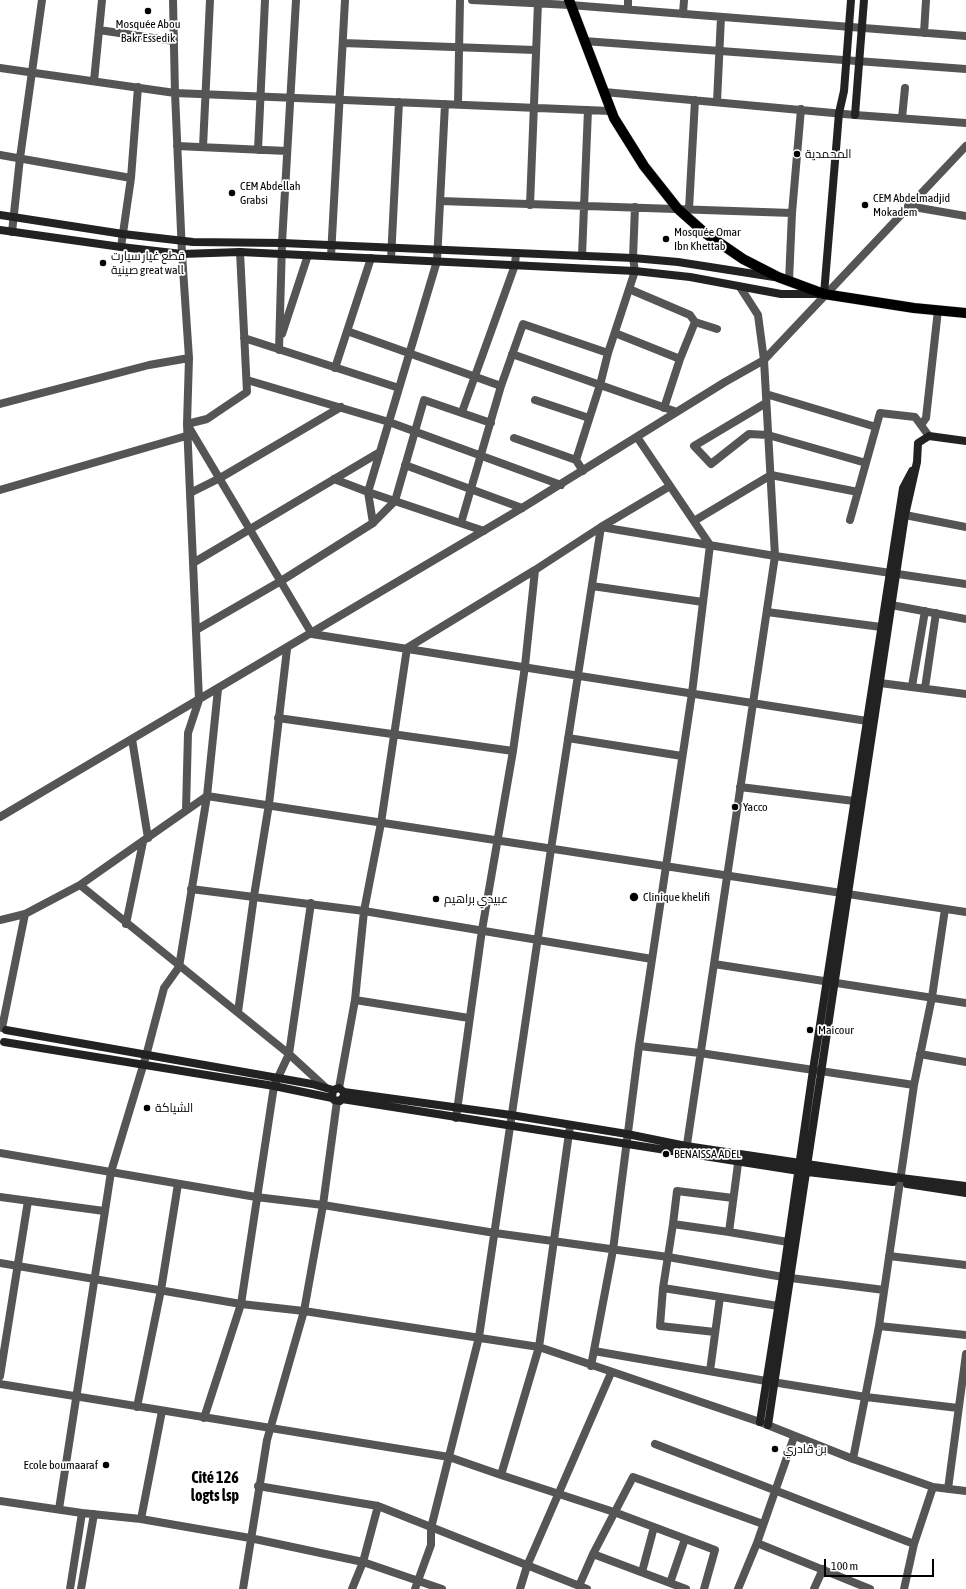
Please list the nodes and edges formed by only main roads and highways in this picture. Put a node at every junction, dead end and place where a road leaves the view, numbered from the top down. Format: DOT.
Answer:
graph roads {
  1 [pos="570,2"];
  2 [pos="966,313"];
  1 -- 2 [label="main road"];
}
